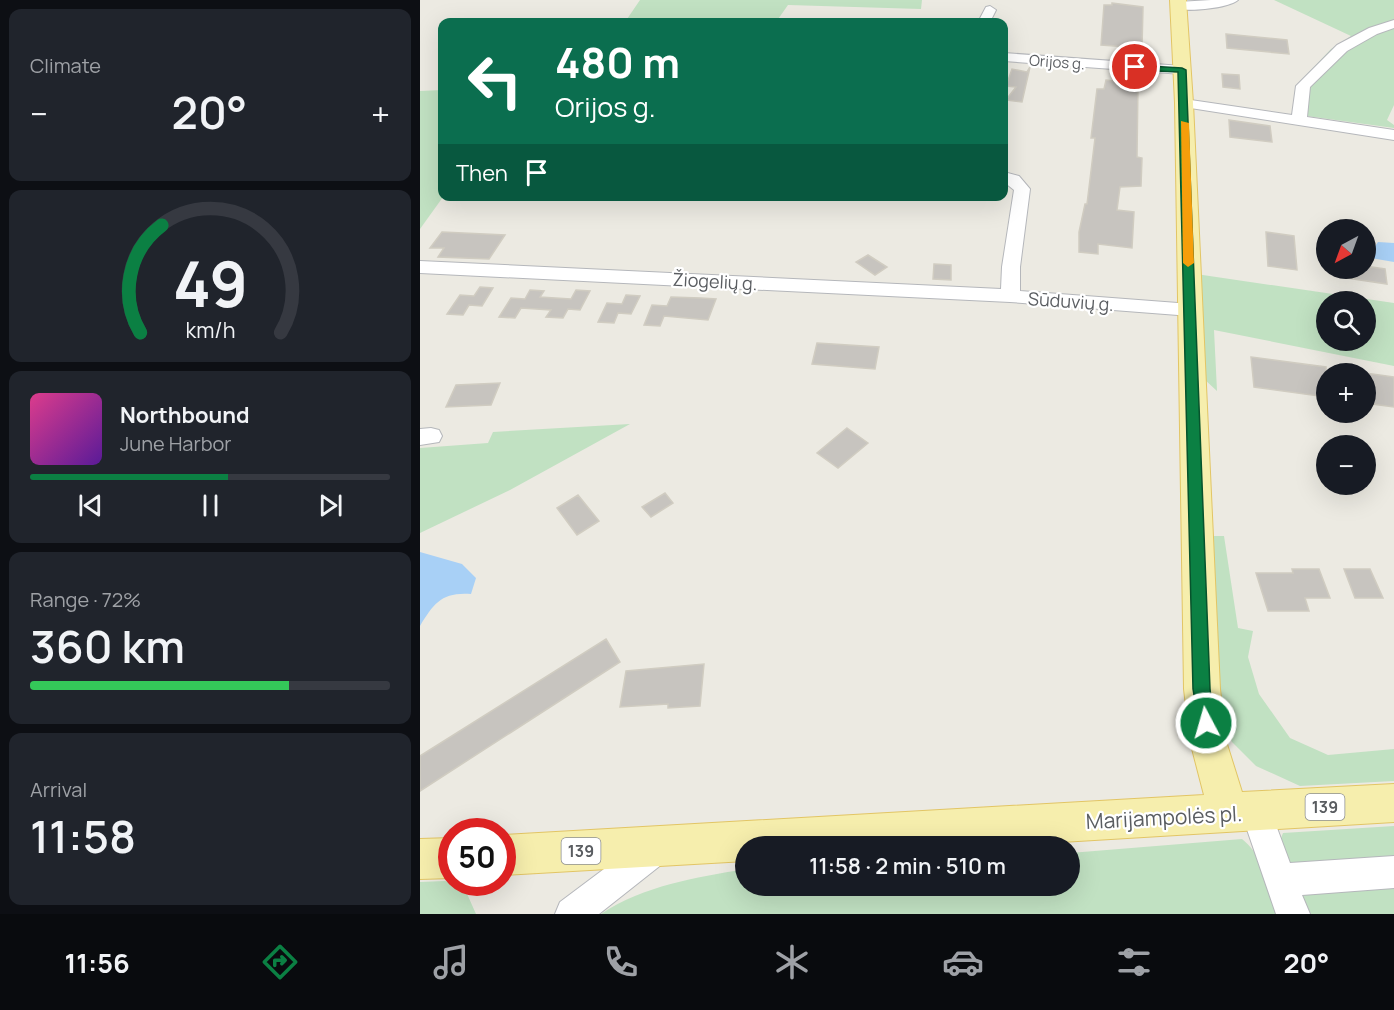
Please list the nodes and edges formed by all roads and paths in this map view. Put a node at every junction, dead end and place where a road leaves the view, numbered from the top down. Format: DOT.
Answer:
graph roads {
  1 [pos="1232,0"];
  2 [pos="1178,3"];
  3 [pos="990,10"];
  4 [pos="986,18"];
  5 [pos="1394,24"];
  6 [pos="1008,57"];
  7 [pos="1182,70"];
  8 [pos="1184,103"];
  9 [pos="1299,119"];
  10 [pos="1394,135"];
  11 [pos="1008,178"];
  12 [pos="420,267"];
  13 [pos="1010,296"];
  14 [pos="1191,310"];
  15 [pos="1394,803"];
  16 [pos="1243,812"];
  17 [pos="659,847"];
  18 [pos="516,854"];
  19 [pos="438,858"];
  20 [pos="420,859"];
  21 [pos="1394,872"];
  22 [pos="1280,880"];
  23 [pos="572,914"];
  24 [pos="1293,914"];
  1 -- 2 [label="street"];
  2 -- 7 [label="main road"];
  3 -- 4 [label="street"];
  5 -- 9 [label="street"];
  6 -- 7 [label="street, Orijos g."];
  7 -- 8 [label="main road"];
  8 -- 9 [label="street"];
  8 -- 14 [label="main road"];
  9 -- 10 [label="street"];
  11 -- 13 [label="street, Sūduvių g."];
  12 -- 13 [label="street, Žiogelių g."];
  13 -- 14 [label="street, Sūduvių g."];
  14 -- 16 [label="main road"];
  15 -- 16 [label="main road, Marijampolės pl. / 139"];
  16 -- 17 [label="main road, Marijampolės pl. / 139"];
  16 -- 22 [label="street"];
  17 -- 18 [label="main road, Marijampolės pl. / 139"];
  17 -- 23 [label="street"];
  19 -- 20 [label="main road"];
  21 -- 22 [label="street"];
  22 -- 24 [label="street"];
}
